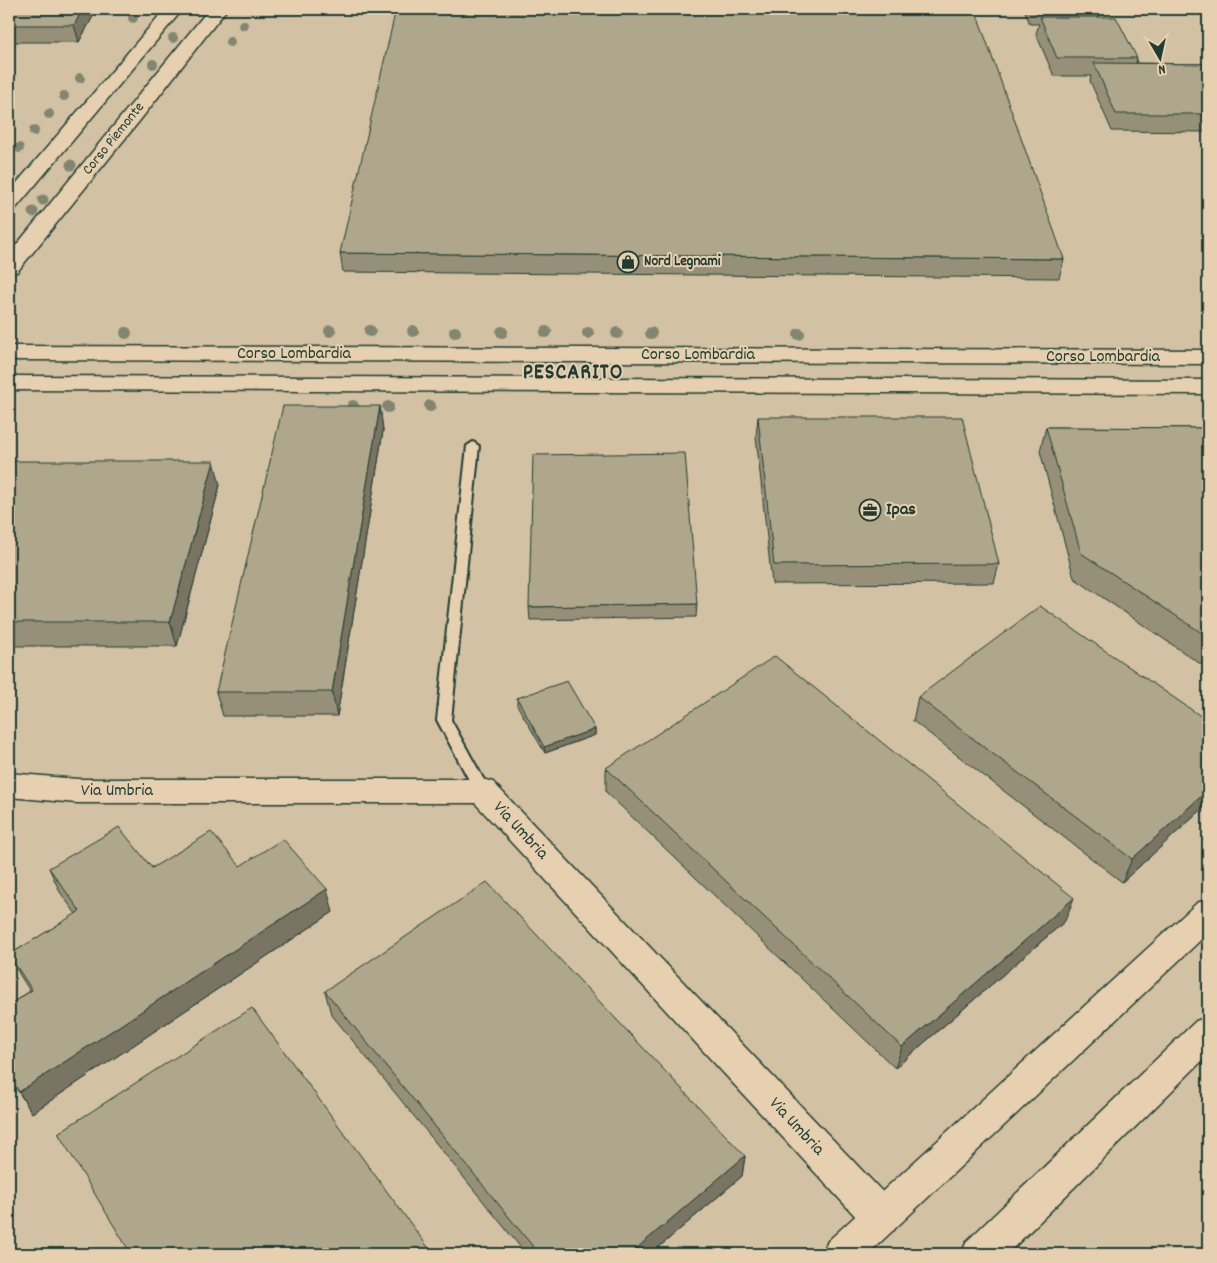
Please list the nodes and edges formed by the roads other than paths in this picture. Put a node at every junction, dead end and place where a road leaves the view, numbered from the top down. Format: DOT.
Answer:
graph roads {
  1 [pos="174,9"];
  2 [pos="218,9"];
  3 [pos="111,113"];
  4 [pos="9,204"];
  5 [pos="9,267"];
  6 [pos="9,353"];
  7 [pos="644,355"];
  8 [pos="1208,357"];
  9 [pos="9,383"];
  10 [pos="644,385"];
  11 [pos="1208,387"];
  12 [pos="473,446"];
  13 [pos="9,785"];
  14 [pos="482,791"];
  15 [pos="1208,913"];
  16 [pos="1208,1032"];
  17 [pos="881,1217"];
  18 [pos="841,1254"];
  19 [pos="980,1254"];
  1 -- 3 [label="street, Corso Piemonte"];
  2 -- 3 [label="street, Corso Piemonte"];
  3 -- 4 [label="street, Corso Piemonte"];
  3 -- 5 [label="street, Corso Piemonte"];
  6 -- 7 [label="street, Corso Lombardia"];
  7 -- 8 [label="street, Corso Lombardia"];
  7 -- 10 [label="street"];
  9 -- 10 [label="street, Corso Lombardia"];
  10 -- 11 [label="street, Corso Lombardia"];
  12 -- 14 [label="lane"];
  13 -- 14 [label="street, Via Umbria"];
  14 -- 17 [label="street, Via Umbria"];
  15 -- 17 [label="street"];
  16 -- 19 [label="street"];
  17 -- 18 [label="street"];
}
